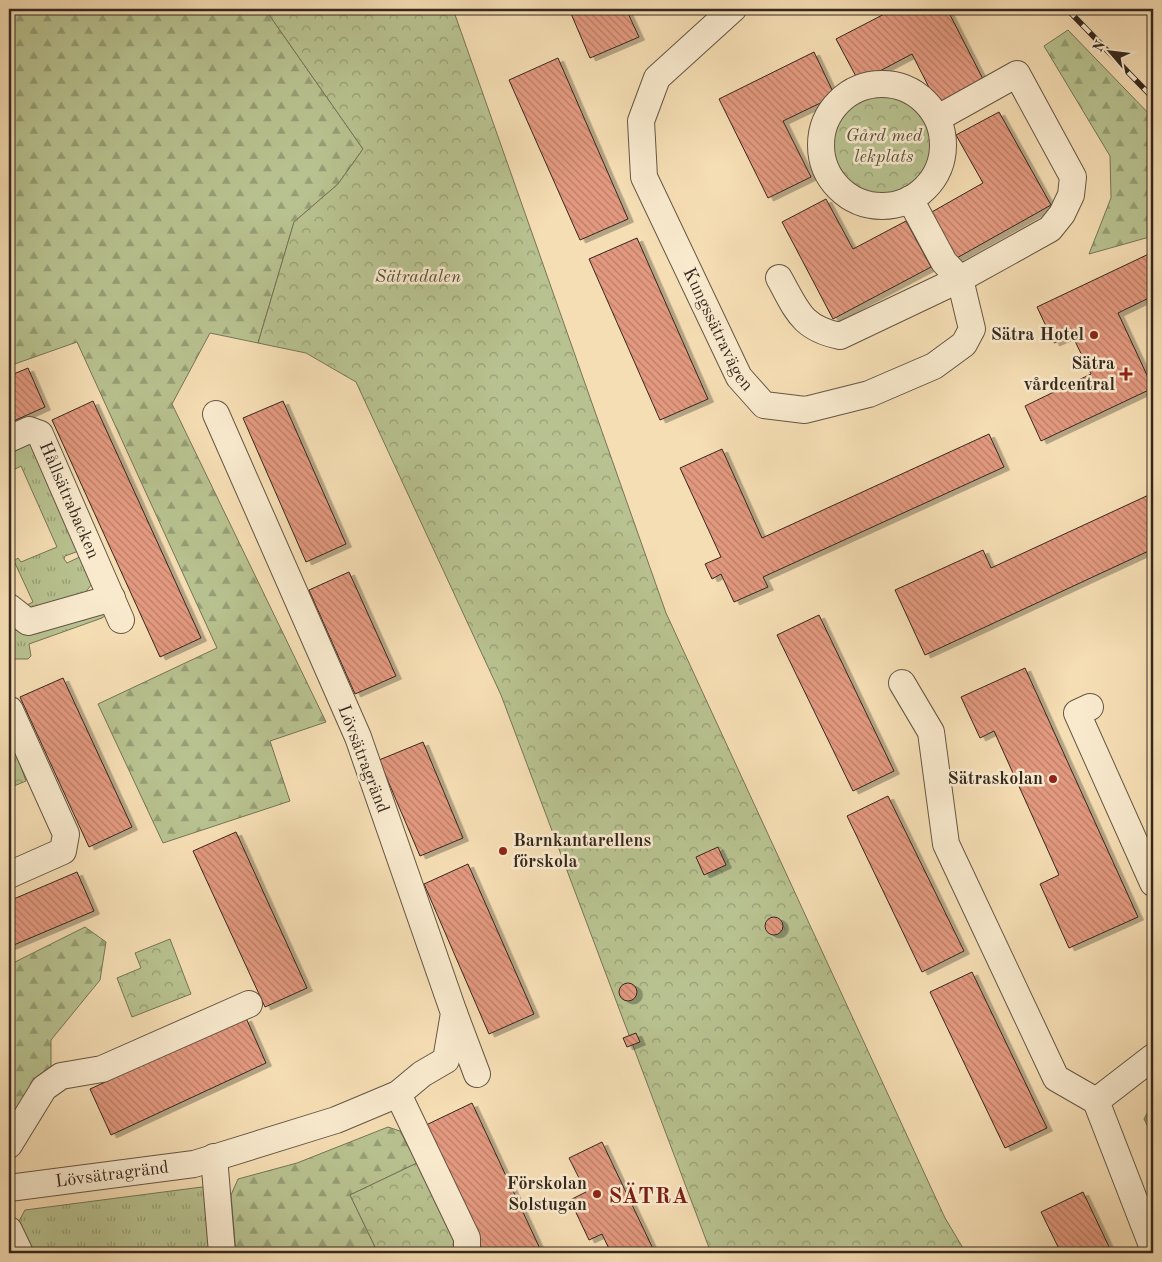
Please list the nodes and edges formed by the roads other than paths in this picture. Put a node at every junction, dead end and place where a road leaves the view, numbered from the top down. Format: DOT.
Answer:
graph roads {
  1 [pos="733,9"];
  2 [pos="938,118"];
  3 [pos="910,199"];
  4 [pos="779,278"];
  5 [pos="960,279"];
  6 [pos="216,414"];
  7 [pos="9,439"];
  8 [pos="9,607"];
  9 [pos="902,683"];
  10 [pos="1090,707"];
  11 [pos="9,710"];
  12 [pos="9,875"];
  13 [pos="1153,883"];
  14 [pos="249,1004"];
  15 [pos="454,1013"];
  16 [pos="1153,1057"];
  17 [pos="477,1074"];
  18 [pos="398,1094"];
  19 [pos="1096,1101"];
  20 [pos="9,1145"];
  21 [pos="214,1157"];
  22 [pos="9,1188"];
  23 [pos="9,1230"];
  24 [pos="1153,1248"];
  25 [pos="20,1253"];
  26 [pos="222,1253"];
  27 [pos="468,1253"];
  1 -- 5 [label="street, Kungssätravägen"];
  2 -- 3 [label="street"];
  2 -- 3 [label="street"];
  2 -- 5 [label="street"];
  3 -- 5 [label="street, Kungssätravägen"];
  4 -- 5 [label="street"];
  6 -- 15 [label="street, Lövsätragränd"];
  7 -- 8 [label="street, Hållsätrabacken"];
  9 -- 19 [label="street"];
  10 -- 13 [label="street"];
  11 -- 12 [label="street"];
  14 -- 20 [label="street"];
  15 -- 17 [label="street"];
  15 -- 18 [label="street, Lövsätragränd"];
  16 -- 19 [label="street"];
  18 -- 21 [label="street, Lövsätragränd"];
  18 -- 27 [label="street"];
  19 -- 24 [label="street"];
  21 -- 22 [label="street, Lövsätragränd"];
  21 -- 26 [label="street"];
  23 -- 25 [label="street"];
}
